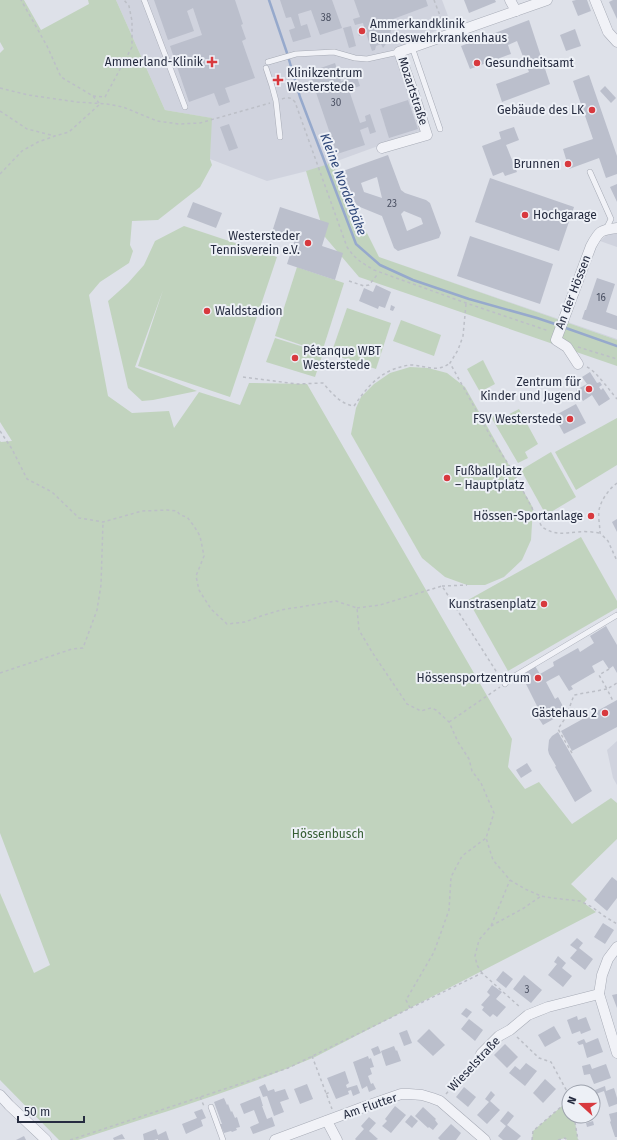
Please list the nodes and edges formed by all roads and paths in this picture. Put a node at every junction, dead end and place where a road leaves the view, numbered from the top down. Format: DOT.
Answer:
graph roads {
  1 [pos="21,0"];
  2 [pos="124,0"];
  3 [pos="144,0"];
  4 [pos="434,0"];
  5 [pos="510,0"];
  6 [pos="548,0"];
  7 [pos="595,0"];
  8 [pos="516,11"];
  9 [pos="447,35"];
  10 [pos="617,42"];
  11 [pos="412,47"];
  12 [pos="399,52"];
  13 [pos="268,62"];
  14 [pos="266,68"];
  15 [pos="0,88"];
  16 [pos="93,96"];
  17 [pos="276,101"];
  18 [pos="100,104"];
  19 [pos="185,107"];
  20 [pos="0,112"];
  21 [pos="440,129"];
  22 [pos="55,136"];
  23 [pos="280,136"];
  24 [pos="382,148"];
  25 [pos="590,172"];
  26 [pos="0,174"];
  27 [pos="617,228"];
  28 [pos="606,229"];
  29 [pos="377,275"];
  30 [pos="349,281"];
  31 [pos="466,304"];
  32 [pos="558,332"];
  33 [pos="576,347"];
  34 [pos="617,359"];
  35 [pos="450,363"];
  36 [pos="578,364"];
  37 [pos="243,377"];
  38 [pos="617,399"];
  39 [pos="0,431"];
  40 [pos="617,483"];
  41 [pos="103,522"];
  42 [pos="600,533"];
  43 [pos="617,561"];
  44 [pos="467,585"];
  45 [pos="442,586"];
  46 [pos="357,608"];
  47 [pos="617,615"];
  48 [pos="609,669"];
  49 [pos="0,674"];
  50 [pos="505,684"];
  51 [pos="617,684"];
  52 [pos="607,689"];
  53 [pos="613,701"];
  54 [pos="448,722"];
  55 [pos="572,753"];
  56 [pos="486,838"];
  57 [pos="510,880"];
  58 [pos="542,896"];
  59 [pos="617,924"];
  60 [pos="491,926"];
  61 [pos="617,947"];
  62 [pos="482,973"];
  63 [pos="599,994"];
  64 [pos="410,1008"];
  65 [pos="528,1015"];
  66 [pos="510,1030"];
  67 [pos="617,1053"];
  68 [pos="481,1054"];
  69 [pos="312,1056"];
  70 [pos="563,1084"];
  71 [pos="330,1092"];
  72 [pos="326,1094"];
  73 [pos="0,1095"];
  74 [pos="440,1101"];
  75 [pos="211,1107"];
  76 [pos="561,1107"];
  77 [pos="331,1119"];
  78 [pos="575,1124"];
  79 [pos="46,1140"];
  80 [pos="70,1140"];
  81 [pos="223,1140"];
  82 [pos="275,1140"];
  83 [pos="337,1140"];
  84 [pos="485,1140"];
  85 [pos="532,1140"];
  86 [pos="558,1140"];
  87 [pos="567,1140"];
  88 [pos="578,1140"];
  1 -- 16 [label="path"];
  2 -- 16 [label="path"];
  3 -- 19 [label="lane"];
  4 -- 9 [label="path"];
  5 -- 8 [label="street"];
  6 -- 8 [label="street, Mozartstraße"];
  7 -- 10 [label="street"];
  8 -- 9 [label="street, Mozartstraße"];
  9 -- 11 [label="street, Mozartstraße"];
  11 -- 12 [label="street, Mozartstraße"];
  11 -- 21 [label="lane"];
  12 -- 13 [label="lane"];
  12 -- 24 [label="street, Mozartstraße"];
  14 -- 17 [label="lane"];
  15 -- 18 [label="path"];
  16 -- 18 [label="path"];
  17 -- 18 [label="path"];
  17 -- 23 [label="lane"];
  17 -- 31 [label="path"];
  18 -- 22 [label="path"];
  20 -- 22 [label="path"];
  22 -- 26 [label="path"];
  25 -- 28 [label="lane"];
  27 -- 28 [label="street"];
  28 -- 32 [label="street, An der Hössen"];
  29 -- 30 [label="path"];
  31 -- 32 [label="path"];
  31 -- 35 [label="path"];
  32 -- 36 [label="street, An der Hössen"];
  33 -- 34 [label="path"];
  35 -- 37 [label="path"];
  35 -- 42 [label="path"];
  36 -- 38 [label="path"];
  39 -- 41 [label="path"];
  40 -- 42 [label="path"];
  41 -- 46 [label="path"];
  41 -- 49 [label="path"];
  42 -- 43 [label="path"];
  44 -- 45 [label="path"];
  45 -- 46 [label="path"];
  45 -- 50 [label="path"];
  46 -- 54 [label="path"];
  47 -- 50 [label="lane"];
  48 -- 52 [label="path"];
  50 -- 54 [label="path"];
  51 -- 52 [label="path"];
  52 -- 53 [label="path"];
  52 -- 55 [label="path"];
  54 -- 56 [label="path"];
  56 -- 57 [label="path"];
  56 -- 64 [label="path"];
  57 -- 58 [label="path"];
  57 -- 60 [label="path"];
  58 -- 59 [label="path"];
  58 -- 60 [label="path"];
  60 -- 62 [label="path"];
  61 -- 63 [label="street"];
  62 -- 64 [label="path"];
  62 -- 65 [label="path"];
  63 -- 65 [label="street, Wieselstraße"];
  63 -- 67 [label="street"];
  64 -- 69 [label="path"];
  65 -- 66 [label="street, Wieselstraße"];
  66 -- 68 [label="street, Wieselstraße"];
  66 -- 70 [label="path"];
  68 -- 74 [label="path, Wieselstraße"];
  69 -- 72 [label="path, Am Flutter"];
  69 -- 80 [label="path"];
  71 -- 72 [label="path"];
  72 -- 77 [label="path, Am Flutter"];
  73 -- 79 [label="street"];
  74 -- 77 [label="street, Am Flutter"];
  74 -- 84 [label="street, Am Flutter"];
  75 -- 81 [label="lane"];
  76 -- 85 [label="path"];
  77 -- 82 [label="street, Am Flutter"];
  77 -- 83 [label="street"];
  78 -- 88 [label="path"];
  86 -- 87 [label="path"];
}
